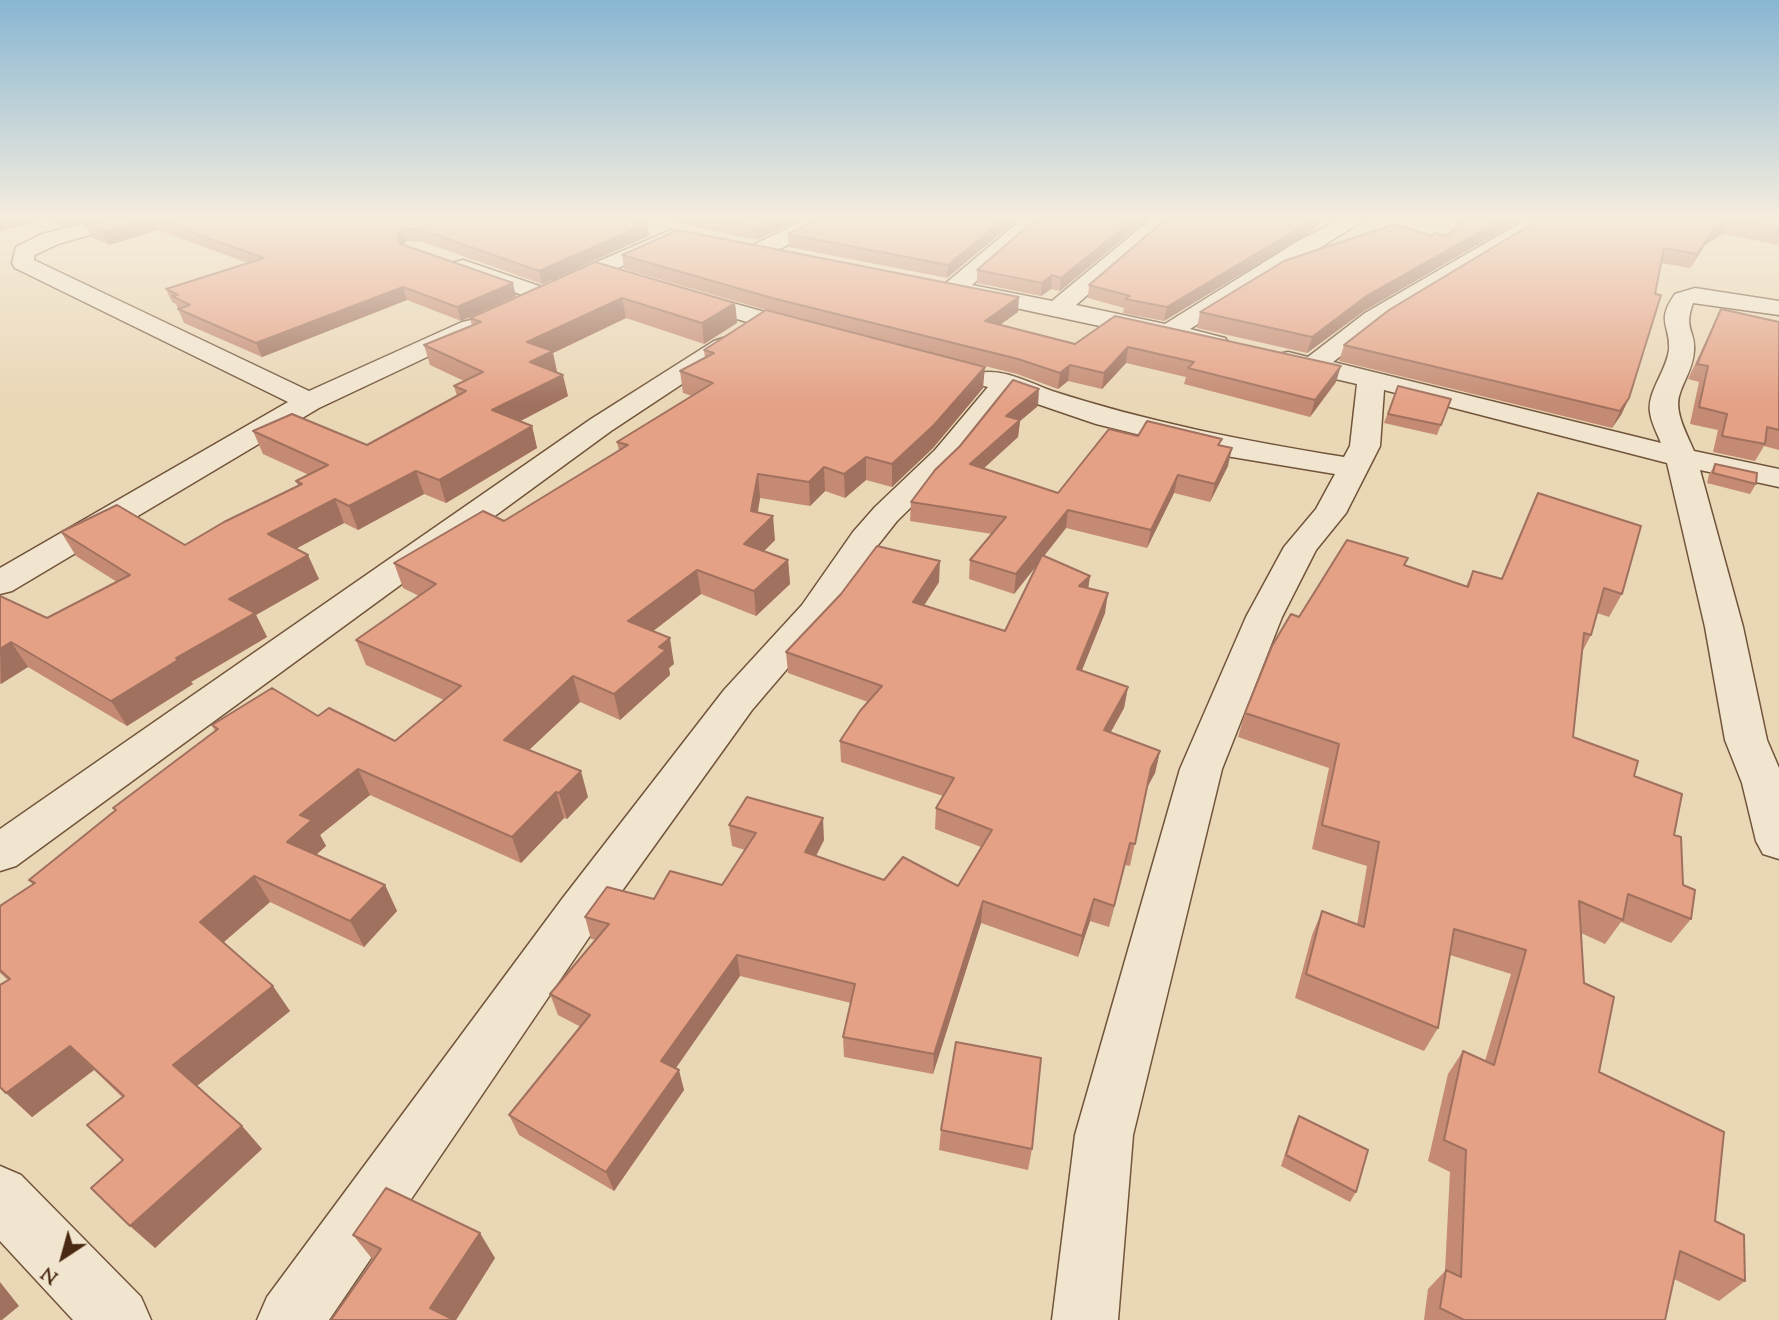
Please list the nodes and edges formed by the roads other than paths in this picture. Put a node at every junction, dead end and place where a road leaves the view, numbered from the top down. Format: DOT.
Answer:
graph roads {
  1 [pos="59,281"];
  2 [pos="502,281"];
  3 [pos="574,281"];
  4 [pos="631,281"];
  5 [pos="963,281"];
  6 [pos="1091,281"];
  7 [pos="1251,281"];
  8 [pos="1437,281"];
  9 [pos="636,282"];
  10 [pos="928,283"];
  11 [pos="954,288"];
  12 [pos="662,289"];
  13 [pos="540,294"];
  14 [pos="1779,308"];
  15 [pos="1057,309"];
  16 [pos="763,320"];
  17 [pos="1169,332"];
  18 [pos="831,337"];
  19 [pos="1234,347"];
  20 [pos="1260,354"];
  21 [pos="1312,366"];
  22 [pos="1371,380"];
  23 [pos="309,402"];
  24 [pos="1681,457"];
  25 [pos="1354,468"];
  26 [pos="1779,478"];
  27 [pos="0,583"];
  28 [pos="1779,841"];
  29 [pos="0,853"];
  30 [pos="0,1196"];
  31 [pos="118,1320"];
  32 [pos="290,1320"];
  33 [pos="1085,1320"];
  1 -- 23 [label="street"];
  2 -- 13 [label="street"];
  3 -- 13 [label="street"];
  4 -- 9 [label="street"];
  5 -- 11 [label="street"];
  6 -- 15 [label="street"];
  7 -- 17 [label="street"];
  8 -- 21 [label="street"];
  10 -- 11 [label="street"];
  11 -- 15 [label="street"];
  12 -- 16 [label="street"];
  13 -- 23 [label="street"];
  14 -- 24 [label="street"];
  15 -- 17 [label="street"];
  16 -- 18 [label="street"];
  16 -- 29 [label="street"];
  17 -- 19 [label="street"];
  20 -- 21 [label="street"];
  21 -- 22 [label="street"];
  22 -- 24 [label="street"];
  22 -- 25 [label="street"];
  23 -- 27 [label="street"];
  24 -- 26 [label="street"];
  24 -- 28 [label="street"];
  25 -- 32 [label="street"];
  25 -- 33 [label="street"];
  30 -- 31 [label="street"];
}
